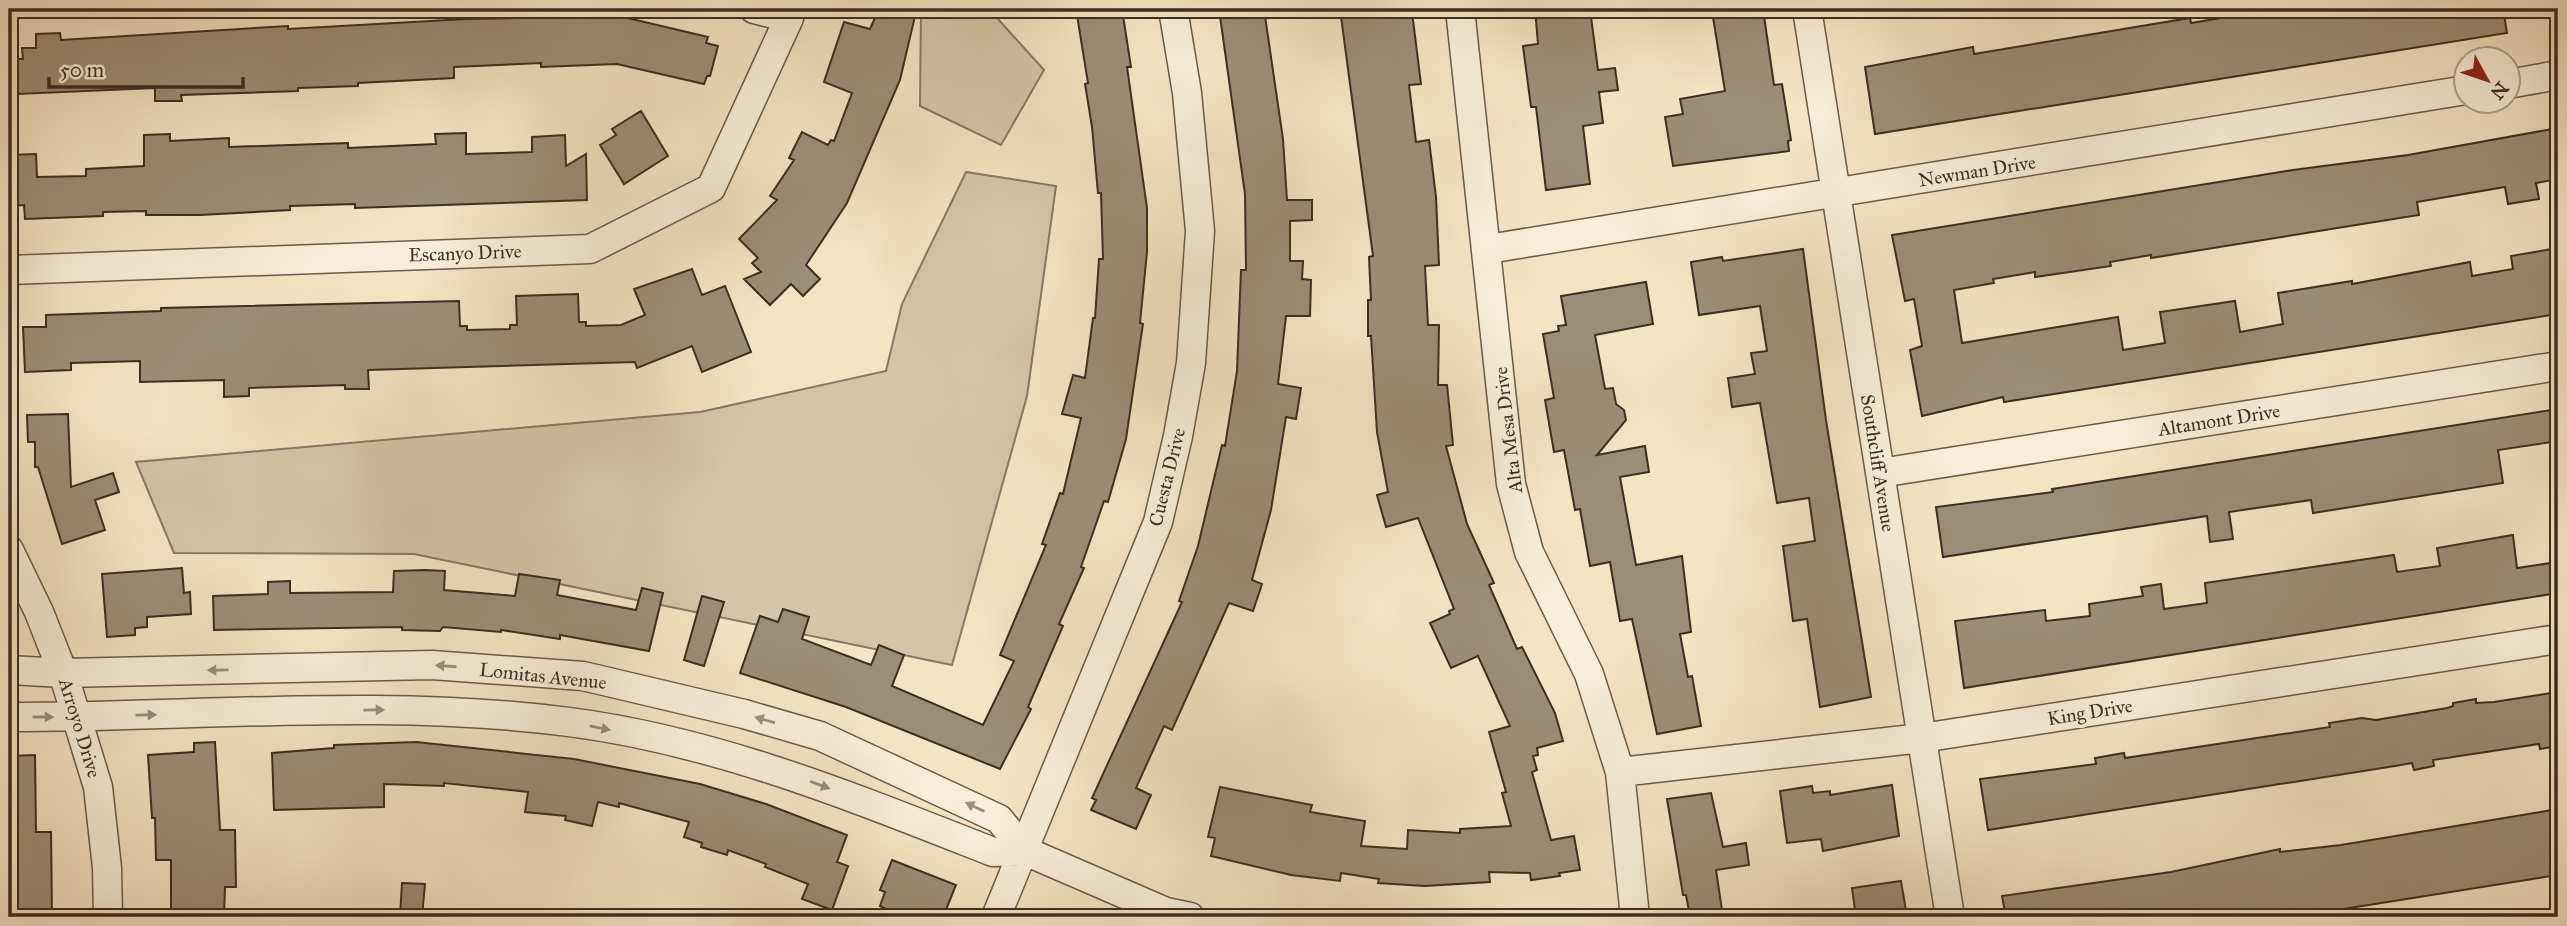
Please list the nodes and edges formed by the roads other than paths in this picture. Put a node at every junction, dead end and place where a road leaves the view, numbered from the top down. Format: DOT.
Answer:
graph roads {
  1 [pos="754,9"];
  2 [pos="1173,9"];
  3 [pos="1460,9"];
  4 [pos="1807,9"];
  5 [pos="790,13"];
  6 [pos="2558,75"];
  7 [pos="2522,81"];
  8 [pos="2452,92"];
  9 [pos="1836,194"];
  10 [pos="1488,249"];
  11 [pos="9,270"];
  12 [pos="2558,366"];
  13 [pos="1880,473"];
  14 [pos="9,550"];
  15 [pos="2558,639"];
  16 [pos="9,670"];
  17 [pos="63,673"];
  18 [pos="9,717"];
  19 [pos="78,717"];
  20 [pos="1922,738"];
  21 [pos="1620,772"];
  22 [pos="1025,852"];
  23 [pos="108,917"];
  24 [pos="996,917"];
  25 [pos="1190,917"];
  26 [pos="1635,917"];
  27 [pos="1950,917"];
  1 -- 5 [label="street"];
  2 -- 22 [label="street, Cuesta Drive"];
  3 -- 10 [label="street, Alta Mesa Drive"];
  4 -- 9 [label="street, Southcliff Avenue"];
  5 -- 11 [label="street, Escanyo Drive"];
  6 -- 7 [label="street"];
  8 -- 9 [label="street, Newman Drive"];
  9 -- 10 [label="street, Newman Drive"];
  9 -- 13 [label="street, Southcliff Avenue"];
  10 -- 21 [label="street, Alta Mesa Drive"];
  12 -- 13 [label="street, Altamont Drive"];
  13 -- 20 [label="street, Southcliff Avenue"];
  14 -- 17 [label="street, Arroyo Drive"];
  15 -- 20 [label="street, King Drive"];
  16 -- 17 [label="street, Lomitas Avenue"];
  17 -- 19 [label="street, Arroyo Drive"];
  22 -- 17 [label="street, Lomitas Avenue, one-way"];
  18 -- 19 [label="street, Lomitas Avenue, one-way"];
  19 -- 22 [label="street, Lomitas Avenue, one-way"];
  19 -- 23 [label="street, Arroyo Drive"];
  20 -- 21 [label="street, King Drive"];
  20 -- 27 [label="street, Southcliff Avenue"];
  21 -- 26 [label="street, Alta Mesa Drive"];
  22 -- 24 [label="street, Cuesta Drive"];
  22 -- 25 [label="street, Lomitas Avenue"];
}
